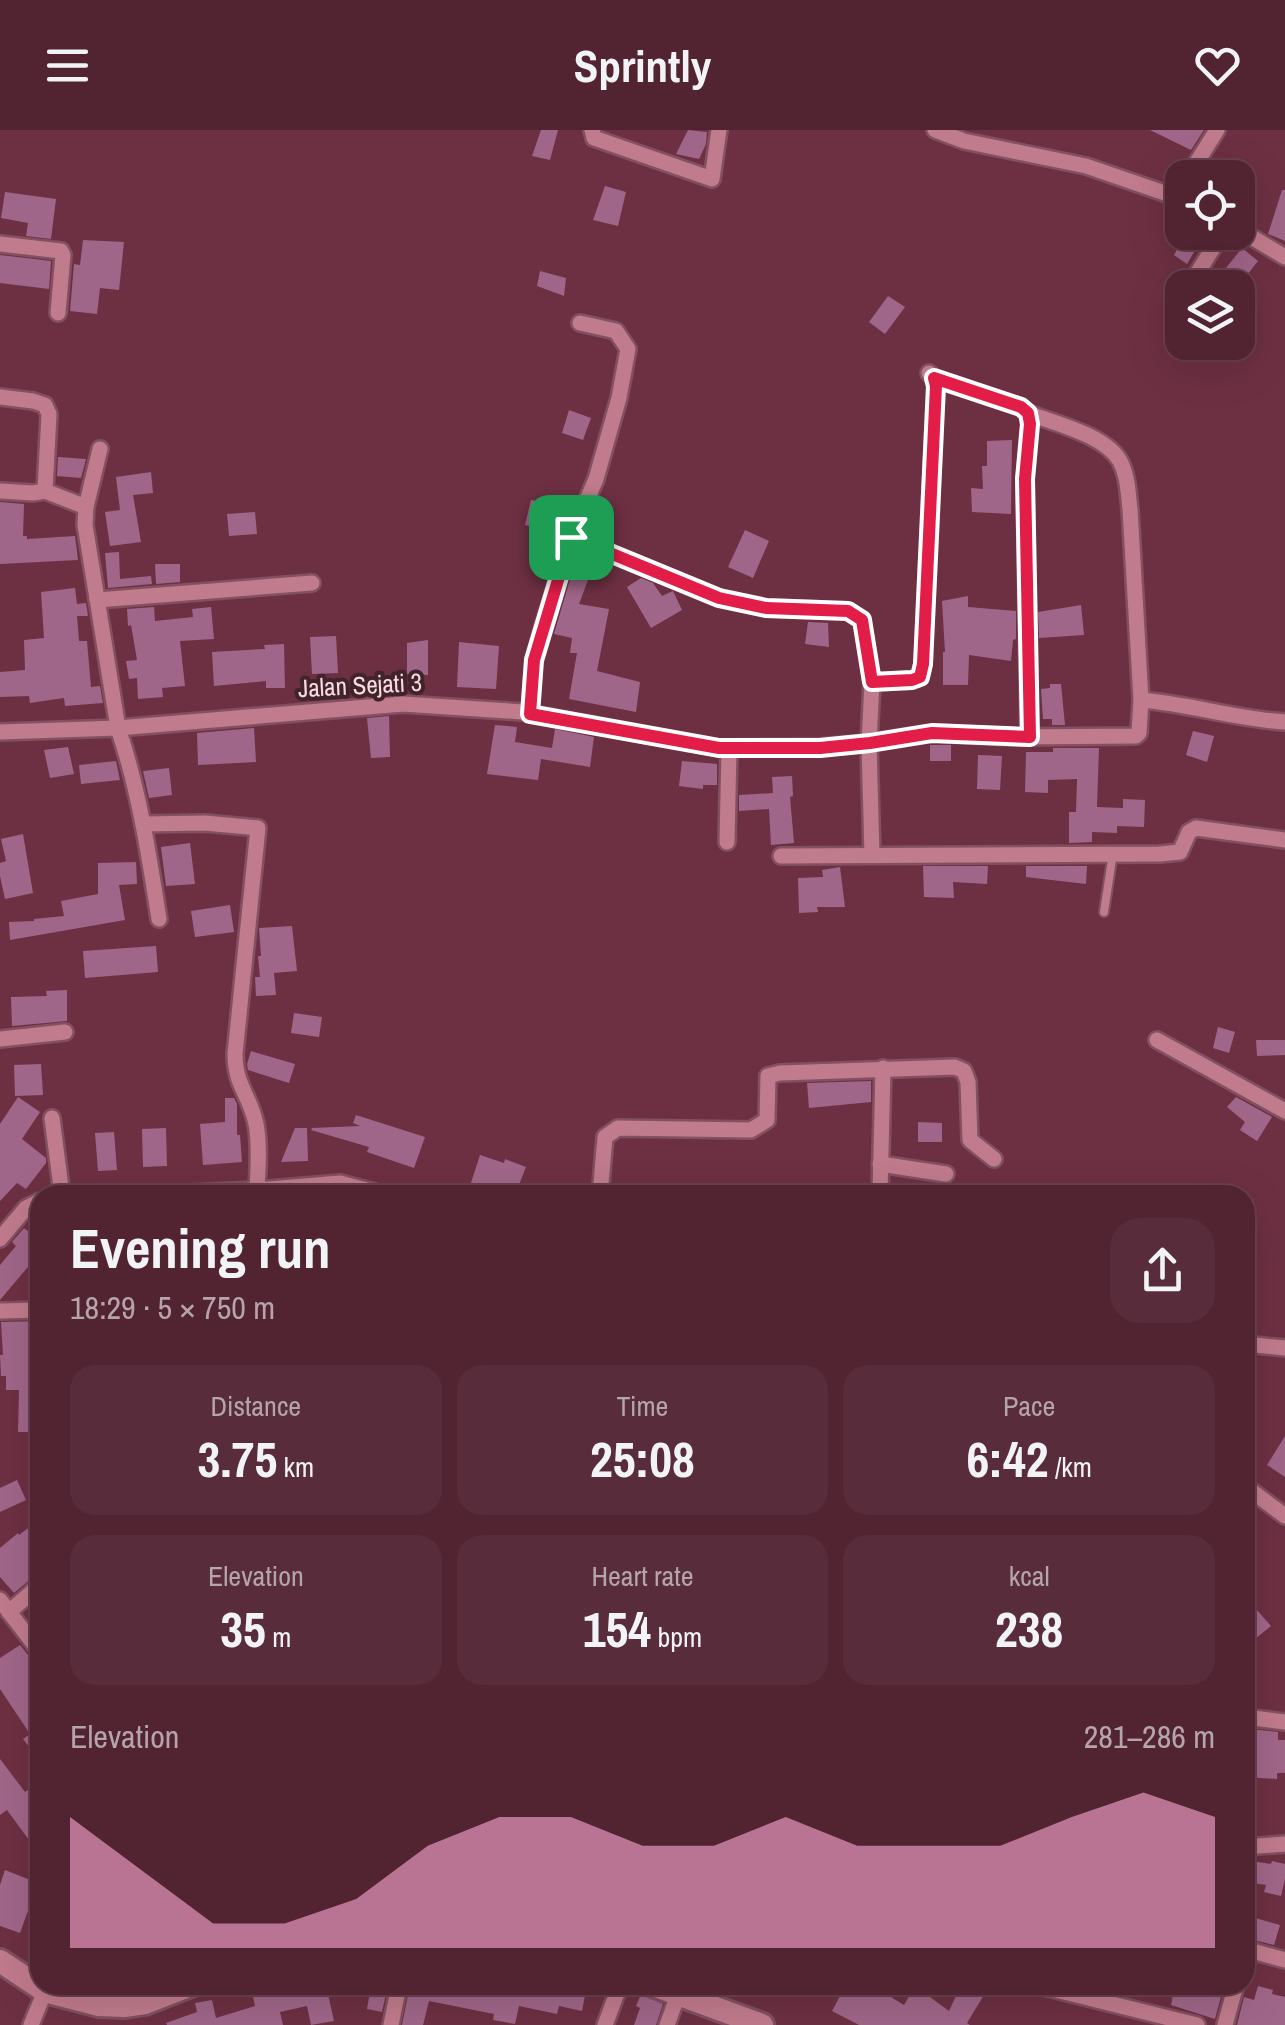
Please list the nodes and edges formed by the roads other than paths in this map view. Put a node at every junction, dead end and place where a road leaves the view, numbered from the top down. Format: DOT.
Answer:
graph roads {
  1 [pos="592,130"];
  2 [pos="719,130"];
  3 [pos="935,130"];
  4 [pos="1217,130"];
  5 [pos="1198,160"];
  6 [pos="1165,189"];
  7 [pos="1255,240"];
  8 [pos="0,244"];
  9 [pos="1285,258"];
  10 [pos="58,313"];
  11 [pos="580,324"];
  12 [pos="0,398"];
  13 [pos="1028,413"];
  14 [pos="100,449"];
  15 [pos="0,491"];
  16 [pos="46,491"];
  17 [pos="86,507"];
  18 [pos="571,537"];
  19 [pos="312,584"];
  20 [pos="97,600"];
  21 [pos="872,682"];
  22 [pos="1141,700"];
  23 [pos="530,714"];
  24 [pos="1285,722"];
  25 [pos="118,728"];
  26 [pos="0,732"];
  27 [pos="1030,737"];
  28 [pos="870,743"];
  29 [pos="730,748"];
  30 [pos="143,824"];
  31 [pos="1285,840"];
  32 [pos="726,842"];
  33 [pos="1114,853"];
  34 [pos="872,855"];
  35 [pos="781,856"];
  36 [pos="1104,912"];
  37 [pos="159,919"];
  38 [pos="65,1032"];
  39 [pos="0,1039"];
  40 [pos="1157,1040"];
  41 [pos="883,1068"];
  42 [pos="1285,1110"];
  43 [pos="52,1118"];
  44 [pos="994,1159"];
  45 [pos="880,1164"];
  46 [pos="946,1174"];
  47 [pos="61,1185"];
  48 [pos="257,1185"];
  49 [pos="601,1185"];
  50 [pos="880,1185"];
  51 [pos="30,1206"];
  52 [pos="0,1239"];
  53 [pos="30,1310"];
  54 [pos="0,1311"];
  55 [pos="1255,1345"];
  56 [pos="1285,1348"];
  57 [pos="1255,1494"];
  58 [pos="1285,1516"];
  59 [pos="30,1592"];
  60 [pos="5,1606"];
  61 [pos="30,1639"];
  62 [pos="1255,1718"];
  63 [pos="1285,1722"];
  64 [pos="1285,1844"];
  65 [pos="1255,1847"];
  66 [pos="1255,1953"];
  67 [pos="1285,1960"];
  68 [pos="0,1961"];
  69 [pos="30,1974"];
  70 [pos="35,1995"];
  71 [pos="76,1995"];
  72 [pos="165,1995"];
  73 [pos="397,1995"];
  74 [pos="616,1995"];
  75 [pos="666,1995"];
  76 [pos="684,1995"];
  77 [pos="1076,1995"];
  78 [pos="1233,1995"];
  79 [pos="758,2024"];
  80 [pos="31,2025"];
  81 [pos="391,2025"];
  82 [pos="605,2025"];
  83 [pos="667,2025"];
  84 [pos="1197,2025"];
  85 [pos="1225,2025"];
  1 -- 2 [label="street"];
  3 -- 6 [label="street"];
  4 -- 5 [label="street"];
  7 -- 9 [label="street"];
  8 -- 10 [label="street"];
  11 -- 18 [label="street"];
  12 -- 16 [label="street"];
  13 -- 21 [label="street"];
  13 -- 22 [label="street"];
  13 -- 27 [label="street"];
  14 -- 17 [label="street"];
  15 -- 16 [label="street"];
  16 -- 17 [label="street"];
  17 -- 20 [label="street"];
  18 -- 21 [label="street"];
  18 -- 23 [label="street"];
  19 -- 20 [label="street"];
  20 -- 25 [label="street"];
  21 -- 28 [label="street"];
  22 -- 24 [label="street"];
  22 -- 27 [label="street, Jalan Sejati 3"];
  23 -- 25 [label="street, Jalan Sejati 3"];
  23 -- 29 [label="street, Jalan Sejati 3"];
  25 -- 26 [label="street, Jalan Sejati 3"];
  25 -- 30 [label="street"];
  27 -- 28 [label="street, Jalan Sejati 3"];
  28 -- 29 [label="street, Jalan Sejati 3"];
  28 -- 34 [label="street"];
  29 -- 32 [label="street"];
  30 -- 37 [label="street"];
  30 -- 48 [label="street"];
  31 -- 33 [label="street"];
  33 -- 34 [label="street"];
  33 -- 36 [label="lane"];
  34 -- 35 [label="street"];
  38 -- 39 [label="street"];
  40 -- 42 [label="street"];
  41 -- 44 [label="street"];
  41 -- 45 [label="street"];
  41 -- 49 [label="street"];
  43 -- 47 [label="street"];
  45 -- 46 [label="street"];
  45 -- 50 [label="street"];
  51 -- 52 [label="street"];
  53 -- 54 [label="street"];
  55 -- 56 [label="street"];
  57 -- 58 [label="street"];
  59 -- 60 [label="street"];
  60 -- 61 [label="street"];
  62 -- 63 [label="street"];
  64 -- 65 [label="street"];
  66 -- 67 [label="street"];
  68 -- 69 [label="main road"];
  70 -- 80 [label="street"];
  71 -- 72 [label="main road"];
  73 -- 81 [label="street"];
  74 -- 82 [label="street"];
  75 -- 83 [label="street"];
  76 -- 79 [label="main road"];
  77 -- 84 [label="street"];
  78 -- 85 [label="street"];
}
